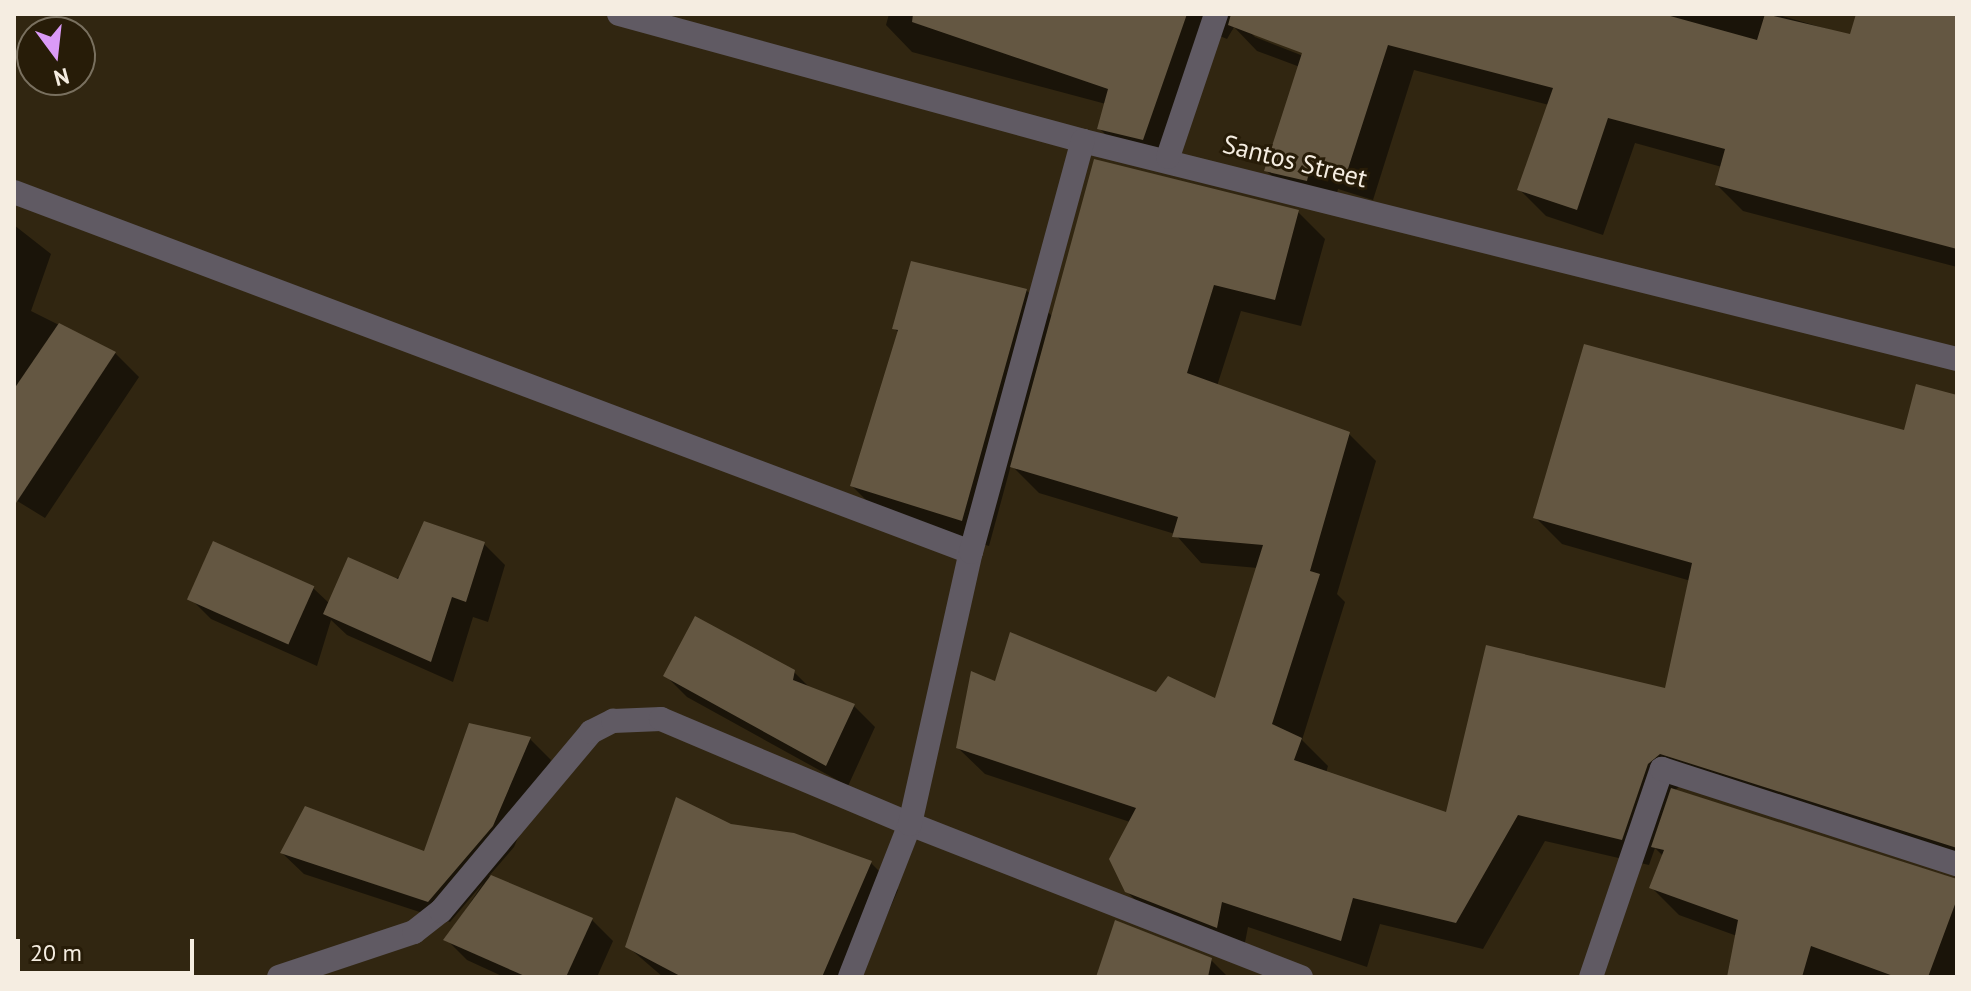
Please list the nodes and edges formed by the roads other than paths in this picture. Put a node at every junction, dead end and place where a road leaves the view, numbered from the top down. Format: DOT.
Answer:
graph roads {
  1 [pos="619,14"];
  2 [pos="1216,14"];
  3 [pos="1083,141"];
  4 [pos="1168,157"];
  5 [pos="14,192"];
  6 [pos="1957,359"];
  7 [pos="971,552"];
  8 [pos="910,824"];
  9 [pos="1957,864"];
  10 [pos="279,977"];
  11 [pos="850,977"];
  12 [pos="1301,977"];
  13 [pos="1591,977"];
  1 -- 3 [label="street, Santos Street"];
  2 -- 4 [label="street"];
  3 -- 4 [label="street, Santos Street"];
  3 -- 7 [label="street"];
  4 -- 6 [label="street, Santos Street"];
  5 -- 7 [label="street"];
  7 -- 8 [label="street"];
  8 -- 10 [label="street"];
  8 -- 11 [label="street"];
  8 -- 12 [label="street"];
  9 -- 13 [label="street"];
}
